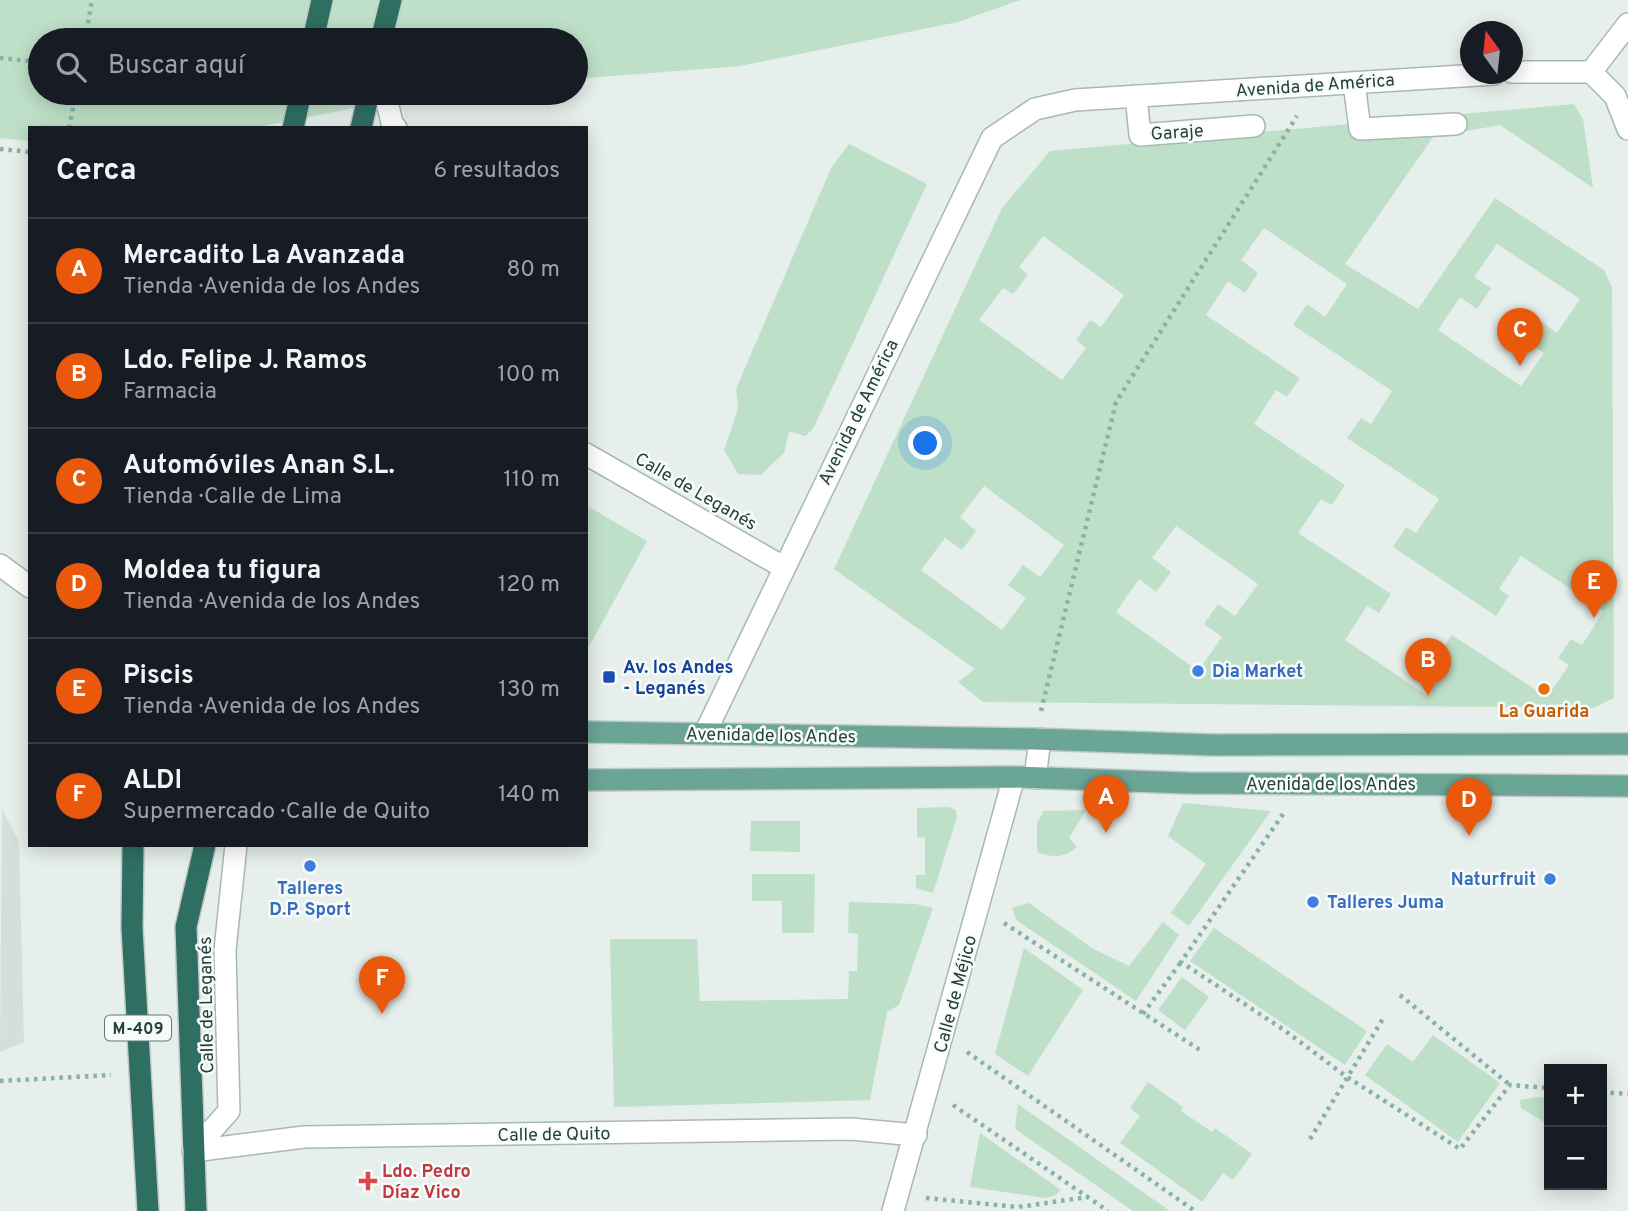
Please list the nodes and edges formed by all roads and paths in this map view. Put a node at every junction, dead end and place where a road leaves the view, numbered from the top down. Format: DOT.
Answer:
graph roads {
  1 [pos="92,0"];
  2 [pos="322,0"];
  3 [pos="391,0"];
  4 [pos="1628,24"];
  5 [pos="87,28"];
  6 [pos="316,28"];
  7 [pos="385,28"];
  8 [pos="390,28"];
  9 [pos="0,58"];
  10 [pos="28,61"];
  11 [pos="1523,72"];
  12 [pos="1591,72"];
  13 [pos="1460,76"];
  14 [pos="1354,83"];
  15 [pos="1317,85"];
  16 [pos="1136,96"];
  17 [pos="74,105"];
  18 [pos="298,105"];
  19 [pos="366,105"];
  20 [pos="388,105"];
  21 [pos="1456,124"];
  22 [pos="69,126"];
  23 [pos="293,126"];
  24 [pos="361,126"];
  25 [pos="395,126"];
  26 [pos="1254,126"];
  27 [pos="1628,129"];
  28 [pos="0,149"];
  29 [pos="28,152"];
  30 [pos="588,455"];
  31 [pos="0,565"];
  32 [pos="783,567"];
  33 [pos="28,586"];
  34 [pos="588,732"];
  35 [pos="705,733"];
  36 [pos="1037,739"];
  37 [pos="1628,744"];
  38 [pos="1024,778"];
  39 [pos="588,780"];
  40 [pos="1304,784"];
  41 [pos="1628,786"];
  42 [pos="133,847"];
  43 [pos="205,847"];
  44 [pos="236,847"];
  45 [pos="979,907"];
  46 [pos="1181,961"];
  47 [pos="1400,995"];
  48 [pos="1143,1014"];
  49 [pos="1384,1017"];
  50 [pos="943,1036"];
  51 [pos="1200,1050"];
  52 [pos="141,1073"];
  53 [pos="1347,1077"];
  54 [pos="0,1081"];
  55 [pos="1510,1085"];
  56 [pos="1544,1088"];
  57 [pos="929,1090"];
  58 [pos="1607,1092"];
  59 [pos="1628,1094"];
  60 [pos="916,1135"];
  61 [pos="1310,1139"];
  62 [pos="192,1151"];
  63 [pos="1088,1198"];
  64 [pos="895,1203"];
  65 [pos="148,1211"];
  66 [pos="196,1211"];
  67 [pos="1108,1211"];
  68 [pos="1195,1211"];
  1 -- 5 [label="path"];
  2 -- 6 [label="highway"];
  3 -- 7 [label="highway"];
  3 -- 8 [label="street"];
  4 -- 12 [label="street"];
  9 -- 10 [label="path"];
  11 -- 12 [label="street"];
  12 -- 27 [label="street"];
  13 -- 14 [label="street, Avenida de América"];
  14 -- 15 [label="street, Avenida de América"];
  14 -- 21 [label="street"];
  15 -- 16 [label="street, Avenida de América"];
  15 -- 36 [label="path"];
  16 -- 26 [label="street, Garaje"];
  16 -- 32 [label="street, Avenida de América"];
  17 -- 22 [label="path"];
  18 -- 23 [label="highway"];
  19 -- 24 [label="highway"];
  20 -- 25 [label="street"];
  28 -- 29 [label="path"];
  30 -- 32 [label="street, Calle de Leganés"];
  31 -- 33 [label="street"];
  32 -- 35 [label="street, Avenida de América"];
  34 -- 35 [label="main road, Avenida de los Andes"];
  35 -- 36 [label="main road, Avenida de los Andes"];
  36 -- 37 [label="main road, Avenida de los Andes"];
  36 -- 38 [label="street"];
  38 -- 39 [label="main road, Avenida de los Andes"];
  38 -- 40 [label="main road, Avenida de los Andes"];
  38 -- 45 [label="street, Calle de Méjico"];
  40 -- 41 [label="main road, Avenida de los Andes"];
  40 -- 46 [label="path"];
  42 -- 52 [label="highway, M-409"];
  43 -- 62 [label="highway, Calle de Leganés / M-409"];
  44 -- 62 [label="street, Calle de Leganés"];
  45 -- 48 [label="path"];
  45 -- 50 [label="street, Calle de Méjico"];
  46 -- 48 [label="path"];
  46 -- 53 [label="path"];
  47 -- 55 [label="path"];
  48 -- 51 [label="path"];
  49 -- 53 [label="path"];
  50 -- 57 [label="street, Calle de Méjico"];
  50 -- 68 [label="path"];
  52 -- 54 [label="path"];
  52 -- 65 [label="highway, M-409"];
  53 -- 55 [label="path"];
  53 -- 61 [label="path"];
  55 -- 56 [label="path"];
  57 -- 60 [label="street, Calle de Méjico"];
  57 -- 63 [label="path"];
  58 -- 59 [label="path"];
  60 -- 62 [label="street, Calle de Quito"];
  60 -- 64 [label="street, Calle de Méjico"];
  62 -- 66 [label="highway, Calle de Leganés / M-409"];
  63 -- 64 [label="path"];
  63 -- 67 [label="path"];
}
